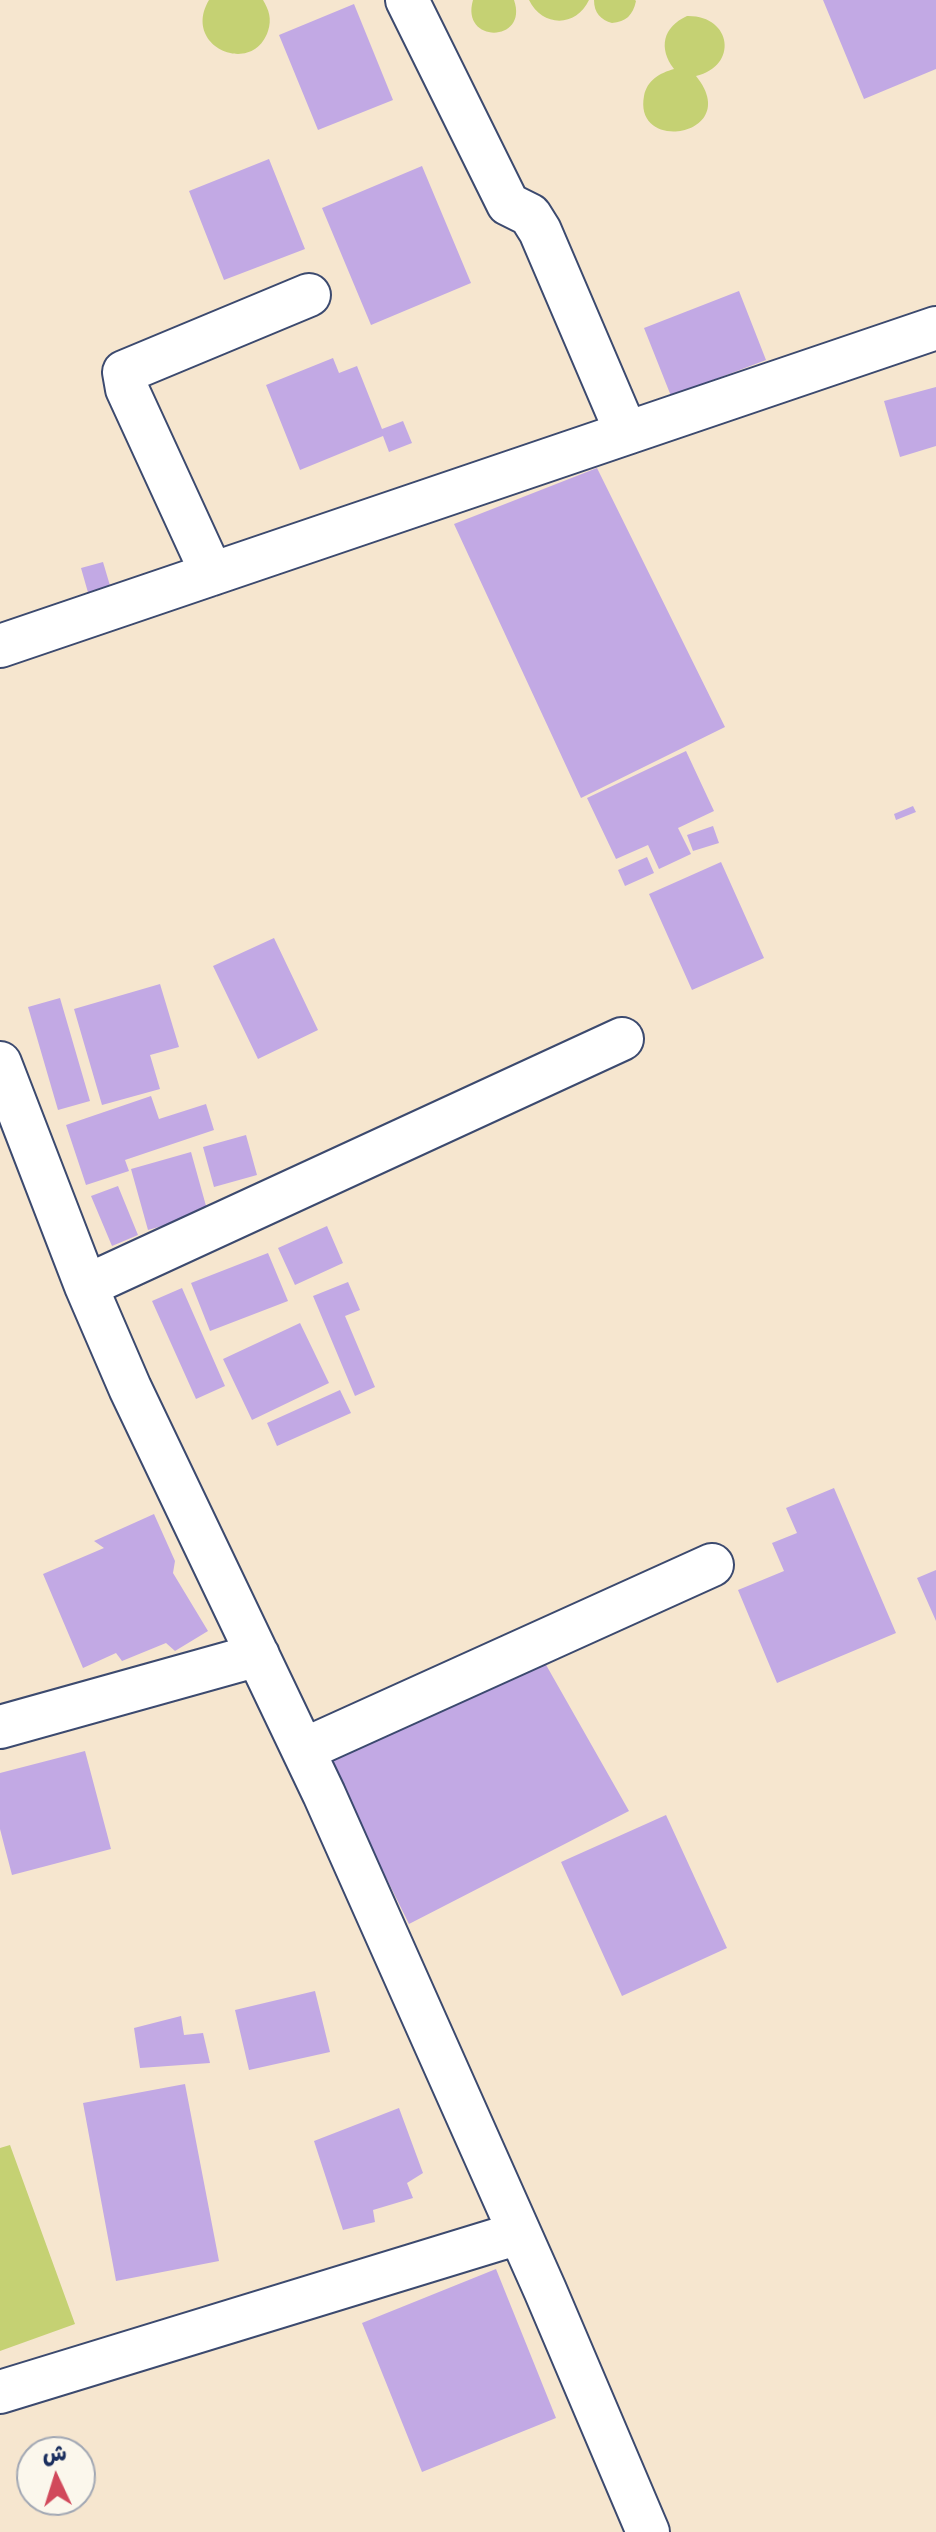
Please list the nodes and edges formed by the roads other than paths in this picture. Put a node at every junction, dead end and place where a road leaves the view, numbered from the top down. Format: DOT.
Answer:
graph roads {
  1 [pos="407,0"];
  2 [pos="309,295"];
  3 [pos="936,328"];
  4 [pos="626,432"];
  5 [pos="212,574"];
  6 [pos="0,646"];
  7 [pos="622,1039"];
  8 [pos="0,1063"];
  9 [pos="86,1286"];
  10 [pos="712,1565"];
  11 [pos="258,1655"];
  12 [pos="0,1727"];
  13 [pos="303,1750"];
  14 [pos="519,2233"];
  15 [pos="0,2392"];
  16 [pos="648,2532"];
  1 -- 4 [label="street"];
  2 -- 5 [label="street"];
  3 -- 4 [label="street"];
  4 -- 5 [label="street"];
  5 -- 6 [label="street"];
  7 -- 9 [label="street"];
  8 -- 9 [label="street"];
  9 -- 11 [label="street"];
  10 -- 13 [label="street"];
  11 -- 12 [label="street"];
  11 -- 13 [label="street"];
  13 -- 14 [label="street"];
  14 -- 15 [label="street"];
  14 -- 16 [label="street"];
}
